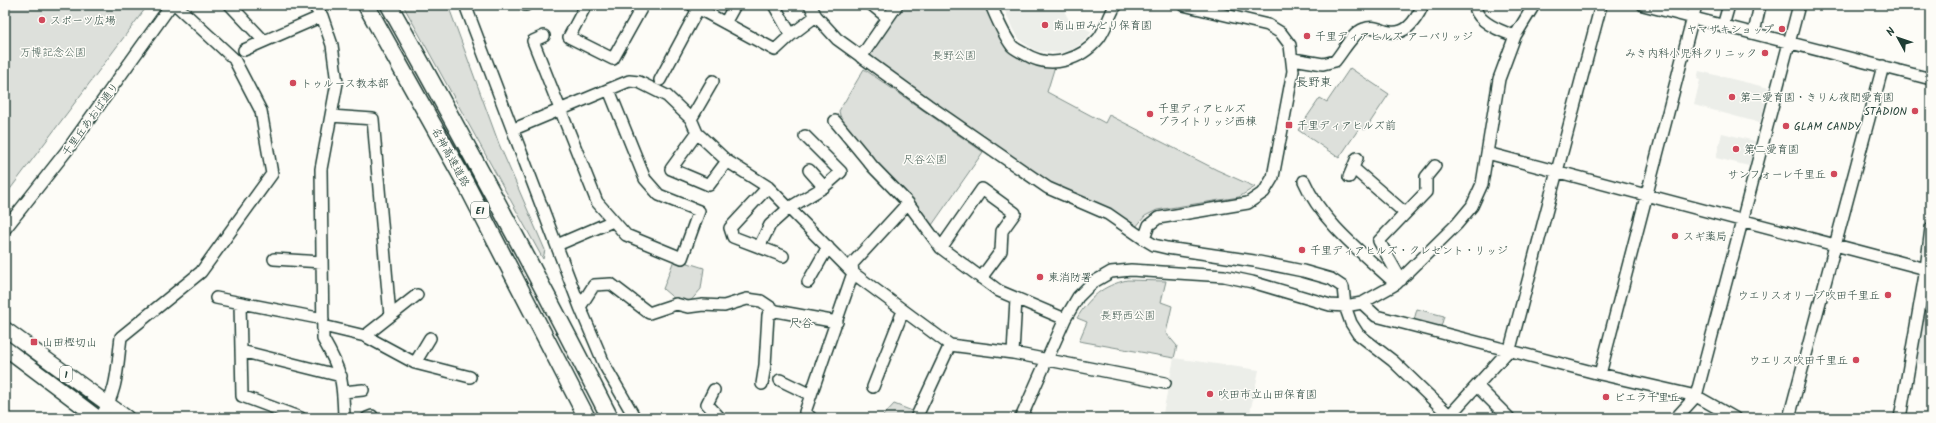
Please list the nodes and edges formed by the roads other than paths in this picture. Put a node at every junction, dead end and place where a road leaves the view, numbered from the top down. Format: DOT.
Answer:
graph roads {
  1 [pos="171,5"];
  2 [pos="176,5"];
  3 [pos="230,5"];
  4 [pos="313,5"];
  5 [pos="366,5"];
  6 [pos="389,5"];
  7 [pos="586,5"];
  8 [pos="643,5"];
  9 [pos="735,5"];
  10 [pos="774,5"];
  11 [pos="810,5"];
  12 [pos="872,5"];
  13 [pos="897,5"];
  14 [pos="991,5"];
  15 [pos="1117,5"];
  16 [pos="1183,5"];
  17 [pos="1423,5"];
  18 [pos="1475,5"];
  19 [pos="1534,5"];
  20 [pos="1601,5"];
  21 [pos="1643,5"];
  22 [pos="1696,5"];
  23 [pos="1728,5"];
  24 [pos="1760,5"];
  25 [pos="1799,5"];
  26 [pos="695,7"];
  27 [pos="468,8"];
  28 [pos="322,16"];
  29 [pos="816,16"];
  30 [pos="888,18"];
  31 [pos="1692,19"];
  32 [pos="725,23"];
  33 [pos="1723,26"];
  34 [pos="1754,33"];
  35 [pos="791,35"];
  36 [pos="544,36"];
  37 [pos="1515,36"];
  38 [pos="264,41"];
  39 [pos="1790,42"];
  40 [pos="244,50"];
  41 [pos="861,58"];
  42 [pos="1293,59"];
  43 [pos="1883,66"];
  44 [pos="1931,79"];
  45 [pos="660,80"];
  46 [pos="714,81"];
  47 [pos="609,90"];
  48 [pos="560,110"];
  49 [pos="331,116"];
  50 [pos="691,119"];
  51 [pos="835,121"];
  52 [pos="514,129"];
  53 [pos="697,132"];
  54 [pos="805,136"];
  55 [pos="1487,153"];
  56 [pos="727,161"];
  57 [pos="1435,166"];
  58 [pos="1353,168"];
  59 [pos="809,170"];
  60 [pos="1557,172"];
  61 [pos="1304,181"];
  62 [pos="768,187"];
  63 [pos="824,187"];
  64 [pos="1646,196"];
  65 [pos="908,203"];
  66 [pos="789,208"];
  67 [pos="1405,213"];
  68 [pos="1742,220"];
  69 [pos="613,221"];
  70 [pos="1931,228"];
  71 [pos="5,229"];
  72 [pos="1144,239"];
  73 [pos="557,245"];
  74 [pos="1836,245"];
  75 [pos="759,247"];
  76 [pos="828,247"];
  77 [pos="941,248"];
  78 [pos="783,256"];
  79 [pos="274,259"];
  80 [pos="322,262"];
  81 [pos="1926,269"];
  82 [pos="853,273"];
  83 [pos="981,278"];
  84 [pos="808,282"];
  85 [pos="1398,282"];
  86 [pos="418,295"];
  87 [pos="216,298"];
  88 [pos="1016,299"];
  89 [pos="240,303"];
  90 [pos="1362,303"];
  91 [pos="580,306"];
  92 [pos="1345,306"];
  93 [pos="776,311"];
  94 [pos="903,312"];
  95 [pos="390,316"];
  96 [pos="1066,320"];
  97 [pos="837,322"];
  98 [pos="323,323"];
  99 [pos="5,329"];
  100 [pos="365,336"];
  101 [pos="430,338"];
  102 [pos="950,345"];
  103 [pos="5,348"];
  104 [pos="1510,349"];
  105 [pos="241,351"];
  106 [pos="1013,353"];
  107 [pos="1046,361"];
  108 [pos="415,363"];
  109 [pos="1600,374"];
  110 [pos="341,376"];
  111 [pos="470,377"];
  112 [pos="780,380"];
  113 [pos="762,384"];
  114 [pos="1165,384"];
  115 [pos="1477,386"];
  116 [pos="873,387"];
  117 [pos="362,390"];
  118 [pos="714,390"];
  119 [pos="344,392"];
  120 [pos="811,395"];
  121 [pos="1696,396"];
  122 [pos="109,405"];
  123 [pos="1451,416"];
  124 [pos="99,418"];
  125 [pos="127,418"];
  126 [pos="301,418"];
  127 [pos="344,418"];
  128 [pos="587,418"];
  129 [pos="610,418"];
  130 [pos="635,418"];
  131 [pos="720,418"];
  132 [pos="811,418"];
  133 [pos="916,418"];
  134 [pos="1021,418"];
  135 [pos="1509,418"];
  136 [pos="1676,418"];
  137 [pos="1735,418"];
  138 [pos="1789,418"];
  139 [pos="1900,418"];
  1 -- 71 [label="street, 千里丘あおば通り"];
  2 -- 122 [label="street"];
  3 -- 38 [label="street"];
  4 -- 28 [label="street"];
  5 -- 128 [label="highway, 名神高速道路 / E1"];
  6 -- 129 [label="highway, 名神高速道路 / E1"];
  7 -- 8 [label="street"];
  9 -- 32 [label="street"];
  10 -- 35 [label="street"];
  11 -- 29 [label="street"];
  12 -- 30 [label="street"];
  13 -- 30 [label="street"];
  14 -- 15 [label="street"];
  16 -- 42 [label="street"];
  17 -- 42 [label="street"];
  18 -- 37 [label="street"];
  19 -- 37 [label="street"];
  20 -- 60 [label="street"];
  21 -- 31 [label="street"];
  22 -- 31 [label="street"];
  23 -- 33 [label="street"];
  24 -- 34 [label="street"];
  25 -- 39 [label="street"];
  26 -- 32 [label="street"];
  26 -- 45 [label="street"];
  27 -- 52 [label="street"];
  28 -- 38 [label="street"];
  28 -- 49 [label="street"];
  29 -- 35 [label="street"];
  29 -- 41 [label="street"];
  30 -- 41 [label="street"];
  31 -- 33 [label="street"];
  31 -- 64 [label="street"];
  32 -- 35 [label="street"];
  33 -- 34 [label="street"];
  34 -- 39 [label="street"];
  36 -- 48 [label="street"];
  37 -- 55 [label="street"];
  38 -- 40 [label="street"];
  39 -- 43 [label="street"];
  39 -- 68 [label="street"];
  41 -- 72 [label="street"];
  42 -- 72 [label="street"];
  43 -- 44 [label="street"];
  43 -- 74 [label="street"];
  46 -- 50 [label="street"];
  47 -- 48 [label="street"];
  47 -- 50 [label="street"];
  47 -- 69 [label="street"];
  48 -- 52 [label="street"];
  48 -- 69 [label="street"];
  49 -- 80 [label="street"];
  49 -- 95 [label="street"];
  50 -- 53 [label="street"];
  51 -- 65 [label="street"];
  52 -- 73 [label="street"];
  53 -- 56 [label="street"];
  53 -- 56 [label="street"];
  54 -- 63 [label="street"];
  55 -- 60 [label="street"];
  55 -- 85 [label="street"];
  56 -- 62 [label="street"];
  57 -- 67 [label="street"];
  58 -- 67 [label="street"];
  59 -- 63 [label="street"];
  60 -- 64 [label="street"];
  60 -- 104 [label="street"];
  61 -- 85 [label="street"];
  62 -- 66 [label="street"];
  62 -- 75 [label="street"];
  63 -- 66 [label="street"];
  64 -- 68 [label="street"];
  64 -- 109 [label="street"];
  65 -- 77 [label="street"];
  65 -- 82 [label="street"];
  66 -- 75 [label="street"];
  66 -- 76 [label="street"];
  67 -- 85 [label="street"];
  68 -- 74 [label="street"];
  68 -- 121 [label="street"];
  69 -- 73 [label="street"];
  70 -- 81 [label="street"];
  72 -- 92 [label="street"];
  73 -- 91 [label="street"];
  74 -- 81 [label="street"];
  74 -- 138 [label="street"];
  75 -- 78 [label="street"];
  76 -- 82 [label="street"];
  76 -- 84 [label="street"];
  77 -- 83 [label="street"];
  77 -- 83 [label="street"];
  79 -- 80 [label="street"];
  80 -- 98 [label="street"];
  81 -- 139 [label="street"];
  82 -- 94 [label="street"];
  82 -- 97 [label="street"];
  83 -- 88 [label="street"];
  85 -- 90 [label="street"];
  86 -- 95 [label="street"];
  87 -- 89 [label="street"];
  88 -- 96 [label="street"];
  88 -- 106 [label="street"];
  89 -- 98 [label="street"];
  89 -- 105 [label="street"];
  90 -- 92 [label="street"];
  90 -- 104 [label="street"];
  91 -- 93 [label="street"];
  91 -- 130 [label="street"];
  92 -- 96 [label="street"];
  92 -- 123 [label="street"];
  93 -- 97 [label="street"];
  93 -- 113 [label="street"];
  94 -- 102 [label="street"];
  94 -- 116 [label="street"];
  95 -- 100 [label="street"];
  96 -- 107 [label="street"];
  97 -- 120 [label="street"];
  98 -- 100 [label="street"];
  98 -- 110 [label="street"];
  99 -- 122 [label="main road, 1"];
  100 -- 108 [label="street"];
  101 -- 108 [label="street"];
  102 -- 106 [label="street"];
  102 -- 133 [label="street"];
  103 -- 124 [label="main road, 1"];
  104 -- 109 [label="street"];
  104 -- 115 [label="street"];
  105 -- 110 [label="street"];
  105 -- 126 [label="street"];
  106 -- 107 [label="street"];
  107 -- 114 [label="street"];
  107 -- 134 [label="street"];
  108 -- 111 [label="street"];
  109 -- 121 [label="street"];
  110 -- 119 [label="street"];
  112 -- 120 [label="street"];
  115 -- 123 [label="street"];
  115 -- 135 [label="street"];
  117 -- 119 [label="street"];
  118 -- 131 [label="street"];
  119 -- 127 [label="street"];
  120 -- 132 [label="street"];
  121 -- 136 [label="street"];
  121 -- 137 [label="street"];
  122 -- 124 [label="street"];
  122 -- 125 [label="main road, 1"];
}
